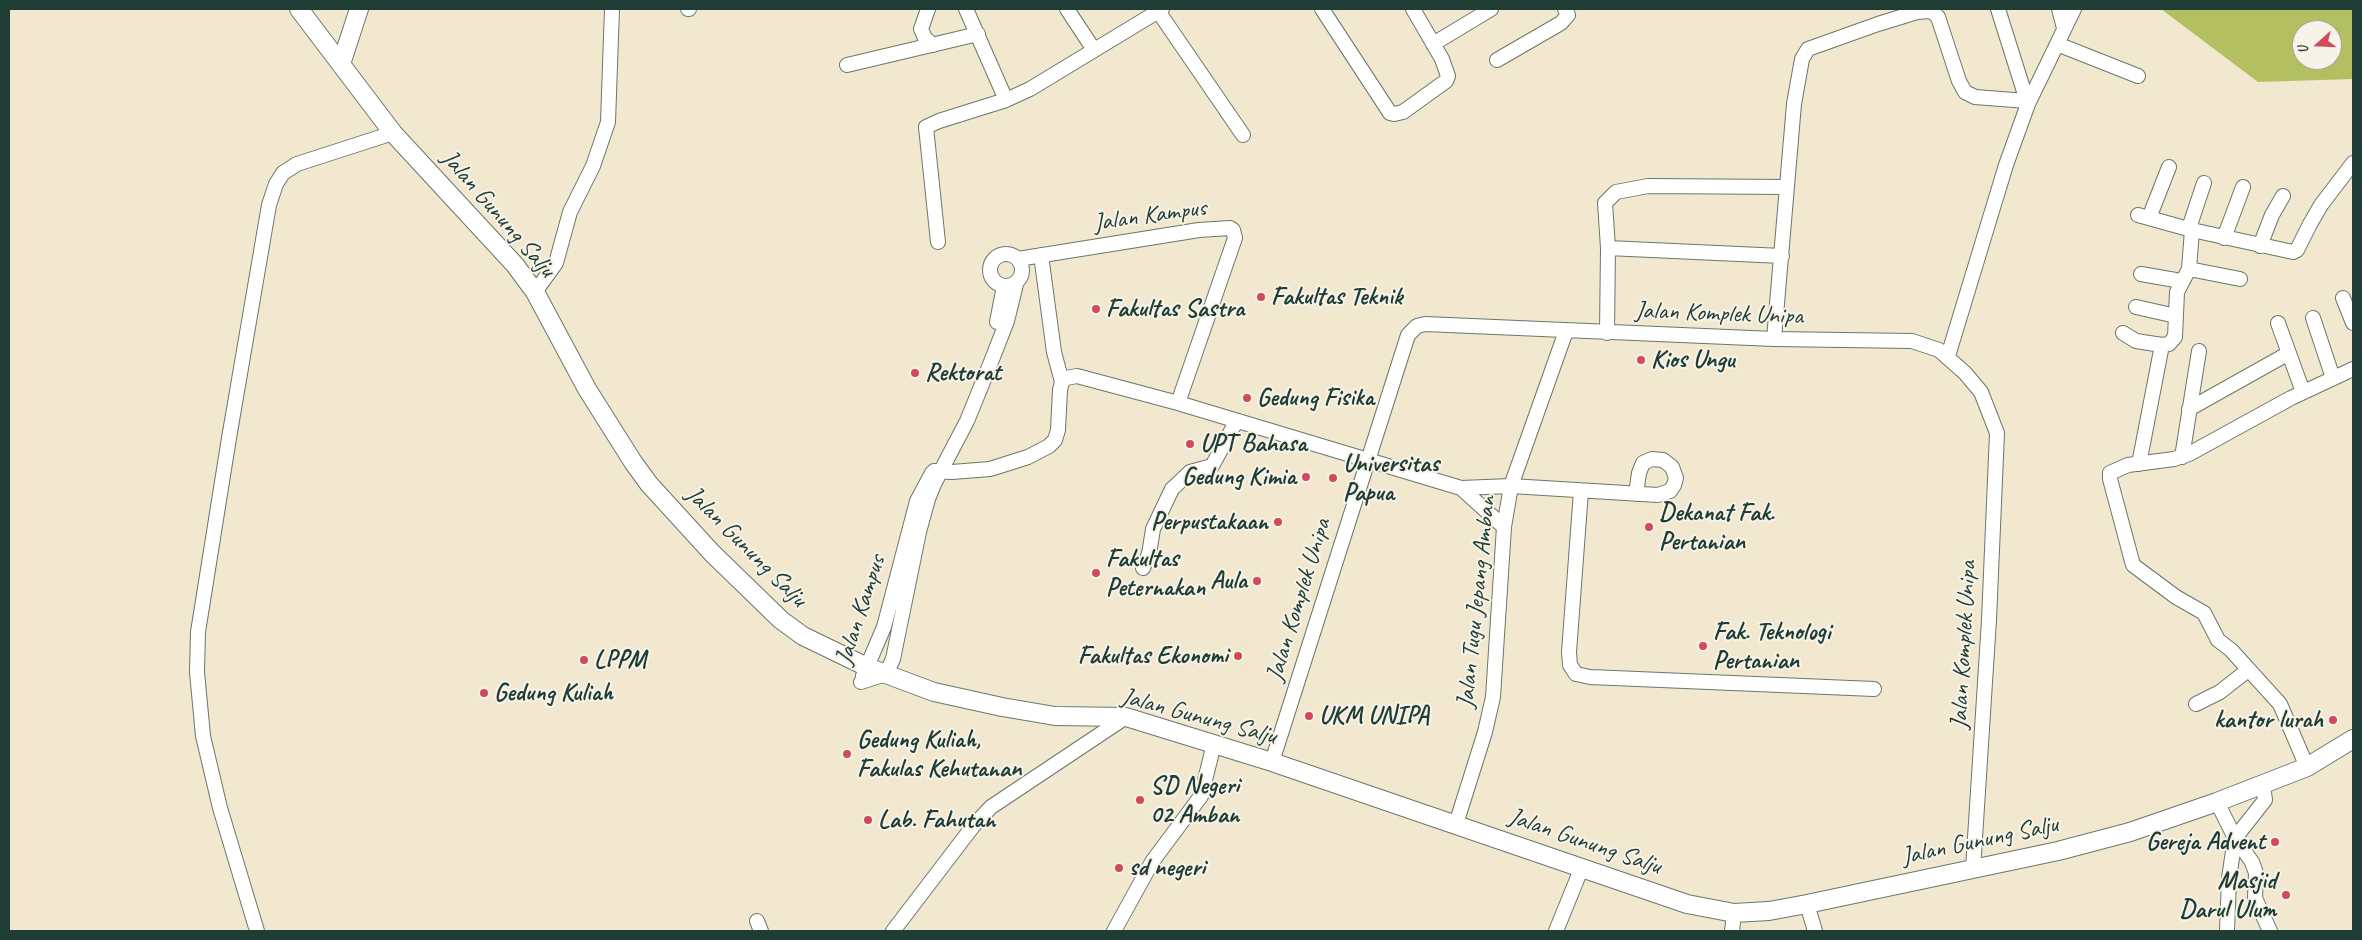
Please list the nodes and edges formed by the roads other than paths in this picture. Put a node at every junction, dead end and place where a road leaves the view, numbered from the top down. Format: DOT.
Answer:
graph roads {
  1 [pos="299,9"];
  2 [pos="358,9"];
  3 [pos="612,9"];
  4 [pos="928,9"];
  5 [pos="966,9"];
  6 [pos="1067,9"];
  7 [pos="1322,9"];
  8 [pos="1412,9"];
  9 [pos="1491,9"];
  10 [pos="1566,9"];
  11 [pos="1998,9"];
  12 [pos="2059,9"];
  13 [pos="2074,9"];
  14 [pos="1160,10"];
  15 [pos="1141,14"];
  16 [pos="2064,28"];
  17 [pos="978,34"];
  18 [pos="1433,44"];
  19 [pos="2057,44"];
  20 [pos="932,45"];
  21 [pos="1094,50"];
  22 [pos="1497,60"];
  23 [pos="341,64"];
  24 [pos="847,65"];
  25 [pos="2138,76"];
  26 [pos="1006,100"];
  27 [pos="2027,103"];
  28 [pos="393,133"];
  29 [pos="1243,135"];
  30 [pos="2353,163"];
  31 [pos="2169,167"];
  32 [pos="2204,183"];
  33 [pos="1787,187"];
  34 [pos="2243,188"];
  35 [pos="2283,196"];
  36 [pos="2192,230"];
  37 [pos="2224,238"];
  38 [pos="938,242"];
  39 [pos="2260,246"];
  40 [pos="1608,248"];
  41 [pos="1041,255"];
  42 [pos="1782,256"];
  43 [pos="1018,258"];
  44 [pos="2189,269"];
  45 [pos="2141,274"];
  46 [pos="2240,279"];
  47 [pos="2181,282"];
  48 [pos="1010,285"];
  49 [pos="535,292"];
  50 [pos="2343,298"];
  51 [pos="2136,307"];
  52 [pos="2176,316"];
  53 [pos="2313,318"];
  54 [pos="2278,323"];
  55 [pos="2353,323"];
  56 [pos="1566,331"];
  57 [pos="1608,333"];
  58 [pos="2123,333"];
  59 [pos="1774,339"];
  60 [pos="2162,346"];
  61 [pos="2199,351"];
  62 [pos="2289,353"];
  63 [pos="1948,356"];
  64 [pos="2353,368"];
  65 [pos="2334,378"];
  66 [pos="1062,382"];
  67 [pos="2303,392"];
  68 [pos="1178,403"];
  69 [pos="2190,409"];
  70 [pos="1236,422"];
  71 [pos="947,452"];
  72 [pos="2182,457"];
  73 [pos="1368,459"];
  74 [pos="2139,464"];
  75 [pos="966,470"];
  76 [pos="937,471"];
  77 [pos="1512,486"];
  78 [pos="1461,488"];
  79 [pos="1581,491"];
  80 [pos="1636,494"];
  81 [pos="1504,527"];
  82 [pos="1143,568"];
  83 [pos="867,667"];
  84 [pos="2248,670"];
  85 [pos="886,674"];
  86 [pos="1874,689"];
  87 [pos="2196,704"];
  88 [pos="1126,717"];
  89 [pos="2353,739"];
  90 [pos="1214,744"];
  91 [pos="1272,762"];
  92 [pos="2307,768"];
  93 [pos="2262,784"];
  94 [pos="2217,802"];
  95 [pos="1456,824"];
  96 [pos="2235,838"];
  97 [pos="1582,867"];
  98 [pos="1973,869"];
  99 [pos="1807,904"];
  100 [pos="1734,913"];
  101 [pos="257,931"];
  102 [pos="893,931"];
  103 [pos="1114,931"];
  104 [pos="1556,931"];
  105 [pos="1732,931"];
  106 [pos="1815,931"];
  107 [pos="2227,931"];
  108 [pos="2270,931"];
  1 -- 23 [label="main road, Jalan Gunung Salju"];
  2 -- 23 [label="main road"];
  3 -- 49 [label="street"];
  4 -- 20 [label="street"];
  5 -- 17 [label="street"];
  6 -- 21 [label="street"];
  7 -- 18 [label="street"];
  8 -- 18 [label="street"];
  9 -- 18 [label="street"];
  10 -- 22 [label="street"];
  11 -- 27 [label="street"];
  12 -- 16 [label="street"];
  13 -- 16 [label="street"];
  14 -- 15 [label="street"];
  14 -- 29 [label="street"];
  15 -- 21 [label="street"];
  16 -- 19 [label="street"];
  17 -- 20 [label="street"];
  17 -- 26 [label="street"];
  19 -- 25 [label="street"];
  19 -- 27 [label="street"];
  20 -- 24 [label="street"];
  21 -- 26 [label="street"];
  23 -- 28 [label="main road, Jalan Gunung Salju"];
  26 -- 38 [label="street"];
  27 -- 33 [label="street"];
  27 -- 63 [label="street"];
  28 -- 49 [label="main road, Jalan Gunung Salju"];
  28 -- 101 [label="street"];
  30 -- 39 [label="street"];
  31 -- 36 [label="street"];
  32 -- 36 [label="street"];
  33 -- 40 [label="street"];
  33 -- 42 [label="street"];
  34 -- 37 [label="street"];
  35 -- 39 [label="street"];
  36 -- 37 [label="street"];
  36 -- 44 [label="street"];
  37 -- 39 [label="street"];
  40 -- 42 [label="street"];
  40 -- 57 [label="street"];
  41 -- 43 [label="street, Jalan Kampus"];
  41 -- 66 [label="street"];
  41 -- 68 [label="street, Jalan Kampus"];
  42 -- 59 [label="street"];
  43 -- 48 [label="street, Jalan Kampus"];
  43 -- 48 [label="street, Jalan Kampus"];
  44 -- 46 [label="street"];
  44 -- 47 [label="street"];
  45 -- 47 [label="street"];
  47 -- 52 [label="street"];
  48 -- 71 [label="street, Jalan Kampus"];
  49 -- 83 [label="main road, Jalan Gunung Salju"];
  50 -- 55 [label="street"];
  51 -- 52 [label="street"];
  52 -- 60 [label="street"];
  53 -- 65 [label="street"];
  54 -- 62 [label="street"];
  56 -- 57 [label="street, Jalan Komplek Unipa"];
  56 -- 73 [label="street, Jalan Komplek Unipa"];
  56 -- 77 [label="street, Jalan Tugu Jepang Amban"];
  57 -- 59 [label="street, Jalan Komplek Unipa"];
  58 -- 60 [label="street"];
  59 -- 63 [label="street, Jalan Komplek Unipa"];
  60 -- 74 [label="street"];
  61 -- 69 [label="street"];
  62 -- 67 [label="street"];
  62 -- 69 [label="street"];
  63 -- 98 [label="street, Jalan Komplek Unipa"];
  64 -- 65 [label="street"];
  65 -- 67 [label="street"];
  66 -- 68 [label="street"];
  66 -- 75 [label="street"];
  67 -- 72 [label="street"];
  68 -- 70 [label="street"];
  69 -- 72 [label="street"];
  70 -- 73 [label="street"];
  70 -- 82 [label="street"];
  71 -- 75 [label="street"];
  71 -- 76 [label="street, Jalan Kampus"];
  72 -- 74 [label="street"];
  73 -- 78 [label="street"];
  73 -- 91 [label="street, Jalan Komplek Unipa"];
  74 -- 84 [label="street"];
  75 -- 76 [label="street"];
  76 -- 83 [label="street, Jalan Kampus"];
  76 -- 85 [label="street, Jalan Kampus"];
  77 -- 78 [label="street"];
  77 -- 79 [label="street"];
  77 -- 81 [label="street, Jalan Tugu Jepang Amban"];
  78 -- 81 [label="street"];
  79 -- 80 [label="street"];
  79 -- 86 [label="street"];
  81 -- 95 [label="street, Jalan Tugu Jepang Amban"];
  83 -- 85 [label="main road, Jalan Gunung Salju"];
  84 -- 87 [label="street"];
  84 -- 92 [label="street"];
  85 -- 88 [label="main road, Jalan Gunung Salju"];
  88 -- 90 [label="main road, Jalan Gunung Salju"];
  88 -- 102 [label="street"];
  89 -- 92 [label="main road, Jalan Gunung Salju"];
  90 -- 91 [label="main road, Jalan Gunung Salju"];
  90 -- 103 [label="street"];
  91 -- 95 [label="main road, Jalan Gunung Salju"];
  92 -- 93 [label="main road, Jalan Gunung Salju"];
  93 -- 94 [label="main road, Jalan Gunung Salju"];
  93 -- 96 [label="street"];
  94 -- 96 [label="street"];
  94 -- 98 [label="main road, Jalan Gunung Salju"];
  95 -- 97 [label="main road, Jalan Gunung Salju"];
  96 -- 107 [label="street"];
  96 -- 108 [label="street"];
  97 -- 100 [label="main road, Jalan Gunung Salju"];
  97 -- 104 [label="street"];
  98 -- 99 [label="main road, Jalan Gunung Salju"];
  99 -- 100 [label="main road, Jalan Gunung Salju"];
  99 -- 106 [label="street"];
  100 -- 105 [label="street"];
}
